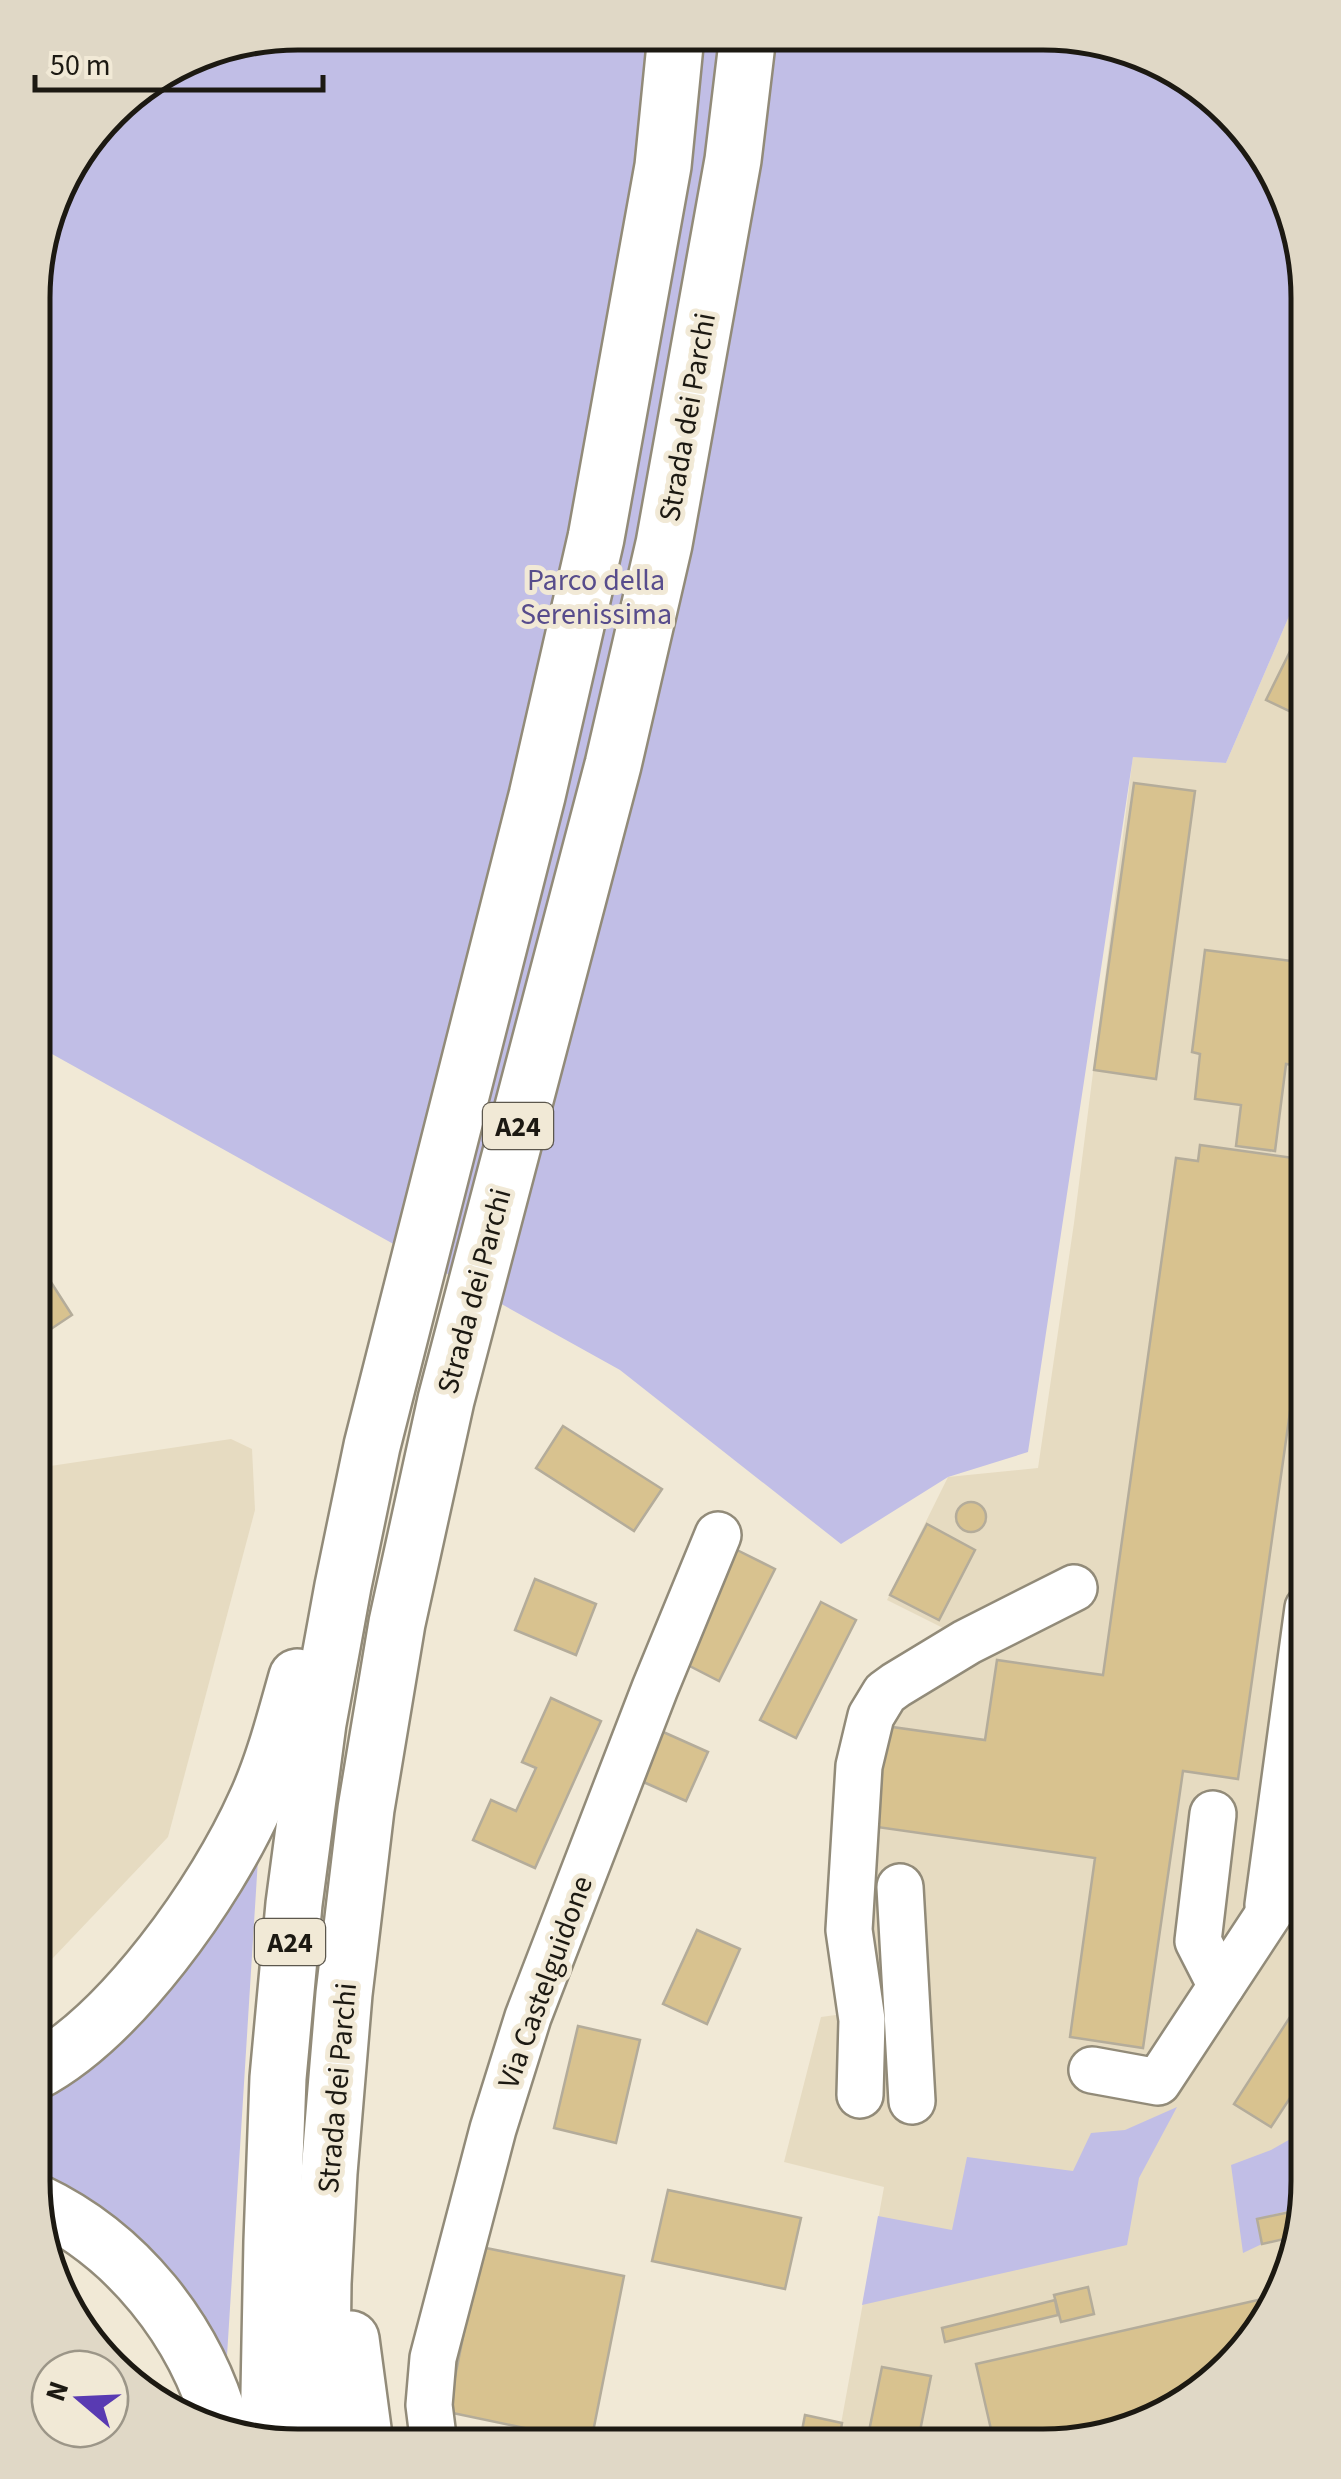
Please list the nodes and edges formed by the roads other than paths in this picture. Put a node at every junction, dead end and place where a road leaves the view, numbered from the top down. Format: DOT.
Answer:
graph roads {
  1 [pos="674,50"];
  2 [pos="746,50"];
  3 [pos="372,1446"];
  4 [pos="718,1535"];
  5 [pos="1074,1588"];
  6 [pos="1290,1739"];
  7 [pos="1212,1814"];
  8 [pos="1290,1881"];
  9 [pos="900,1887"];
  10 [pos="1266,1917"];
  11 [pos="1221,1986"];
  12 [pos="50,2062"];
  13 [pos="1092,2070"];
  14 [pos="860,2095"];
  15 [pos="912,2101"];
  16 [pos="53,2212"];
  17 [pos="326,2224"];
  18 [pos="218,2415"];
  19 [pos="268,2427"];
  20 [pos="321,2429"];
  21 [pos="363,2429"];
  22 [pos="432,2429"];
  1 -- 3 [label="highway, Strada dei Parchi / A24"];
  2 -- 17 [label="highway, Strada dei Parchi / A24"];
  3 -- 12 [label="highway"];
  3 -- 19 [label="highway, Strada dei Parchi / A24"];
  4 -- 22 [label="street, Via Castelguidone"];
  5 -- 14 [label="street"];
  6 -- 10 [label="street"];
  7 -- 11 [label="street"];
  8 -- 10 [label="street"];
  9 -- 15 [label="street"];
  10 -- 11 [label="street"];
  11 -- 13 [label="street"];
  16 -- 18 [label="highway"];
  17 -- 20 [label="highway, Strada dei Parchi / A24"];
  17 -- 21 [label="highway"];
}
